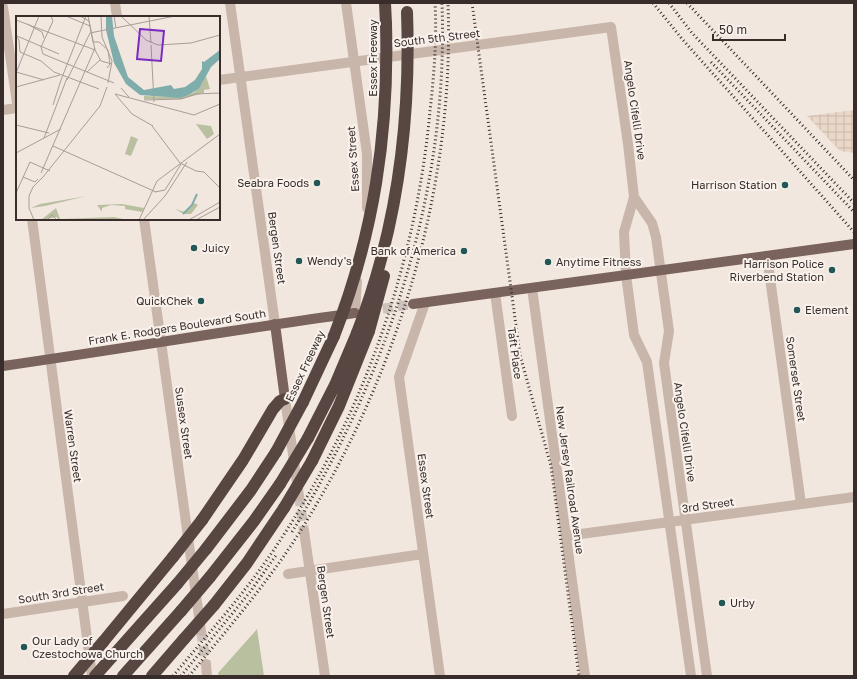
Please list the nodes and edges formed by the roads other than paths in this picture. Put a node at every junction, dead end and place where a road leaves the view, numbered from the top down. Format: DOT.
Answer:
graph roads {
  1 [pos="115,3"];
  2 [pos="230,3"];
  3 [pos="346,3"];
  4 [pos="386,3"];
  5 [pos="3,7"];
  6 [pos="407,8"];
  7 [pos="117,16"];
  8 [pos="610,27"];
  9 [pos="354,60"];
  10 [pos="241,77"];
  11 [pos="220,80"];
  12 [pos="16,96"];
  13 [pos="16,108"];
  14 [pos="3,110"];
  15 [pos="634,197"];
  16 [pos="32,220"];
  17 [pos="144,220"];
  18 [pos="854,244"];
  19 [pos="770,256"];
  20 [pos="661,270"];
  21 [pos="626,276"];
  22 [pos="532,288"];
  23 [pos="495,293"];
  24 [pos="425,303"];
  25 [pos="413,304"];
  26 [pos="355,313"];
  27 [pos="275,324"];
  28 [pos="363,332"];
  29 [pos="161,343"];
  30 [pos="50,359"];
  31 [pos="3,366"];
  32 [pos="285,399"];
  33 [pos="512,416"];
  34 [pos="299,496"];
  35 [pos="854,497"];
  36 [pos="801,504"];
  37 [pos="686,520"];
  38 [pos="670,522"];
  39 [pos="304,531"];
  40 [pos="566,536"];
  41 [pos="423,554"];
  42 [pos="310,572"];
  43 [pos="288,574"];
  44 [pos="123,596"];
  45 [pos="82,602"];
  46 [pos="3,614"];
  47 [pos="201,631"];
  48 [pos="206,664"];
  49 [pos="74,676"];
  50 [pos="92,676"];
  51 [pos="95,676"];
  52 [pos="123,676"];
  53 [pos="152,676"];
  54 [pos="207,676"];
  55 [pos="325,676"];
  56 [pos="440,676"];
  57 [pos="585,676"];
  58 [pos="691,676"];
  59 [pos="707,676"];
  1 -- 7 [label="street"];
  2 -- 10 [label="street, Bergen Street"];
  3 -- 9 [label="street, Essex Street"];
  4 -- 51 [label="highway, Essex Freeway, bridge"];
  5 -- 12 [label="street"];
  6 -- 28 [label="highway, bridge"];
  8 -- 9 [label="street, South 5th Street"];
  8 -- 15 [label="street, Angelo Cifelli Drive"];
  9 -- 10 [label="street, South 5th Street"];
  9 -- 26 [label="street, Essex Street"];
  10 -- 11 [label="street, South 5th Street"];
  10 -- 27 [label="street, Bergen Street"];
  13 -- 14 [label="street"];
  15 -- 20 [label="street, Angelo Cifelli Drive"];
  15 -- 21 [label="street, Angelo Cifelli Drive"];
  16 -- 30 [label="street, Warren Street"];
  17 -- 29 [label="street, Sussex Street"];
  18 -- 19 [label="main road"];
  19 -- 20 [label="main road"];
  19 -- 36 [label="street, Somerset Street"];
  20 -- 21 [label="main road"];
  20 -- 37 [label="street, Angelo Cifelli Drive"];
  21 -- 22 [label="main road"];
  21 -- 38 [label="street, Angelo Cifelli Drive"];
  22 -- 23 [label="main road"];
  22 -- 40 [label="street, New Jersey Railroad Avenue"];
  23 -- 24 [label="main road"];
  23 -- 33 [label="street, Taft Place"];
  24 -- 25 [label="main road"];
  24 -- 41 [label="street, Essex Street"];
  26 -- 27 [label="main road, Frank E. Rodgers Boulevard South"];
  27 -- 29 [label="main road, Frank E. Rodgers Boulevard South"];
  27 -- 32 [label="main road, Bergen Street"];
  28 -- 52 [label="highway, bridge"];
  28 -- 53 [label="highway, bridge"];
  29 -- 30 [label="main road, Frank E. Rodgers Boulevard South"];
  29 -- 47 [label="street, Sussex Street"];
  30 -- 31 [label="main road, Frank E. Rodgers Boulevard South"];
  30 -- 45 [label="street, Warren Street"];
  32 -- 34 [label="street, Bergen Street"];
  32 -- 49 [label="highway, bridge"];
  35 -- 36 [label="street, 3rd Street"];
  36 -- 37 [label="street, 3rd Street"];
  37 -- 38 [label="street, 3rd Street"];
  37 -- 59 [label="street, Angelo Cifelli Drive"];
  38 -- 40 [label="street, 3rd Street"];
  38 -- 58 [label="street, Angelo Cifelli Drive"];
  39 -- 42 [label="street, Bergen Street"];
  40 -- 57 [label="street, New Jersey Railroad Avenue"];
  41 -- 42 [label="street"];
  41 -- 56 [label="street, Essex Street"];
  42 -- 43 [label="street"];
  42 -- 55 [label="street, Bergen Street"];
  44 -- 45 [label="street, South 3rd Street"];
  45 -- 46 [label="street, South 3rd Street"];
  45 -- 50 [label="street, Warren Street"];
  48 -- 54 [label="street"];
}
